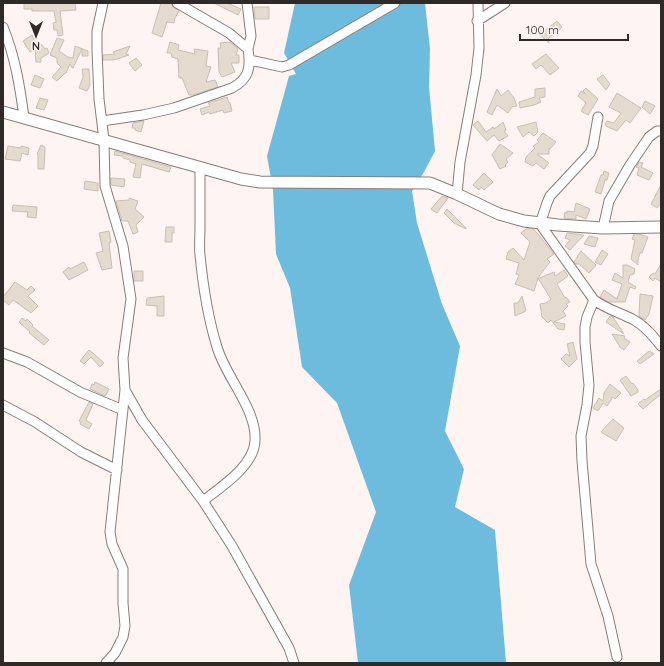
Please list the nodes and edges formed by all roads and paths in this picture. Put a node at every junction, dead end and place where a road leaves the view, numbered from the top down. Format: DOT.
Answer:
graph roads {
  1 [pos="102,3"];
  2 [pos="177,3"];
  3 [pos="247,3"];
  4 [pos="395,3"];
  5 [pos="478,3"];
  6 [pos="505,3"];
  7 [pos="477,21"];
  8 [pos="3,28"];
  9 [pos="248,49"];
  10 [pos="250,60"];
  11 [pos="3,112"];
  12 [pos="24,117"];
  13 [pos="598,117"];
  14 [pos="102,121"];
  15 [pos="661,130"];
  16 [pos="104,140"];
  17 [pos="200,167"];
  18 [pos="458,194"];
  19 [pos="540,224"];
  20 [pos="661,227"];
  21 [pos="603,228"];
  22 [pos="594,300"];
  23 [pos="661,346"];
  24 [pos="3,353"];
  25 [pos="125,390"];
  26 [pos="3,405"];
  27 [pos="123,410"];
  28 [pos="117,470"];
  29 [pos="203,501"];
  30 [pos="617,657"];
  31 [pos="106,663"];
  32 [pos="294,663"];
  1 -- 14 [label="street"];
  2 -- 9 [label="street"];
  3 -- 9 [label="street"];
  4 -- 10 [label="street"];
  5 -- 7 [label="street"];
  6 -- 7 [label="street"];
  7 -- 18 [label="street"];
  8 -- 12 [label="street"];
  9 -- 10 [label="street"];
  10 -- 14 [label="street"];
  11 -- 12 [label="street"];
  12 -- 16 [label="street"];
  13 -- 19 [label="street"];
  14 -- 16 [label="street"];
  15 -- 21 [label="street"];
  16 -- 17 [label="street"];
  16 -- 25 [label="street"];
  17 -- 18 [label="street"];
  17 -- 29 [label="street"];
  18 -- 19 [label="street"];
  19 -- 21 [label="street"];
  19 -- 22 [label="street"];
  20 -- 21 [label="street"];
  22 -- 23 [label="street"];
  22 -- 30 [label="street"];
  24 -- 27 [label="street"];
  25 -- 27 [label="street"];
  25 -- 29 [label="street"];
  26 -- 28 [label="street"];
  27 -- 28 [label="street"];
  28 -- 31 [label="street"];
  29 -- 32 [label="street"];
}
